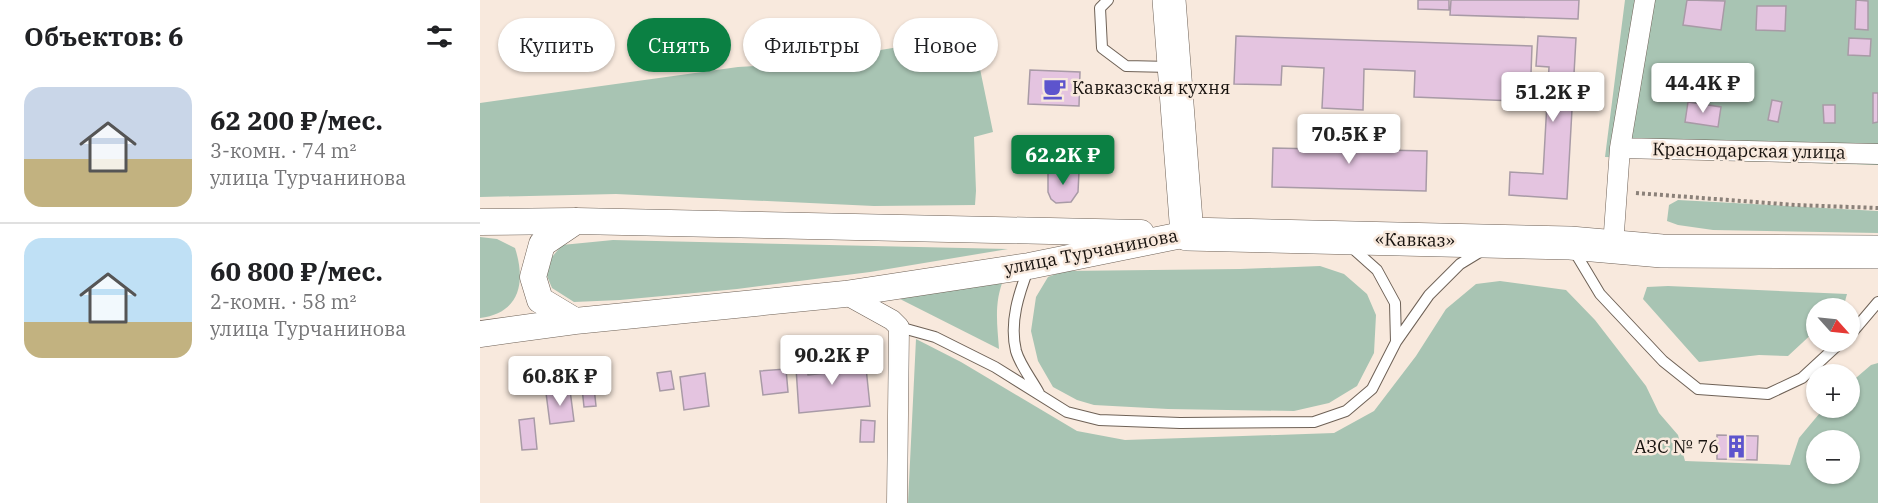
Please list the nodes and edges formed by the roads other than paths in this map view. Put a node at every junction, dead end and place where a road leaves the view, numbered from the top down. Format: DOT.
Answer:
graph roads {
  1 [pos="1108,0"];
  2 [pos="1169,0"];
  3 [pos="1645,0"];
  4 [pos="1175,67"];
  5 [pos="1620,148"];
  6 [pos="1878,154"];
  7 [pos="576,221"];
  8 [pos="480,222"];
  9 [pos="1187,234"];
  10 [pos="1341,238"];
  11 [pos="1496,242"];
  12 [pos="1570,243"];
  13 [pos="1613,246"];
  14 [pos="1878,252"];
  15 [pos="1029,266"];
  16 [pos="845,294"];
  17 [pos="1878,302"];
  18 [pos="575,321"];
  19 [pos="1860,323"];
  20 [pos="899,327"];
  21 [pos="480,334"];
  22 [pos="1396,342"];
  23 [pos="1830,352"];
  24 [pos="1041,396"];
  25 [pos="897,503"];
  1 -- 4 [label="lane"];
  2 -- 4 [label="highway"];
  3 -- 5 [label="street"];
  4 -- 9 [label="highway"];
  5 -- 6 [label="street, Краснодарская улица"];
  5 -- 13 [label="street"];
  7 -- 8 [label="street, улица Турчанинова"];
  7 -- 9 [label="street, улица Турчанинова"];
  7 -- 18 [label="street"];
  9 -- 10 [label="highway, «Кавказ»"];
  9 -- 15 [label="street, улица Турчанинова"];
  10 -- 11 [label="highway, «Кавказ»"];
  10 -- 22 [label="lane"];
  11 -- 12 [label="highway, «Кавказ»"];
  11 -- 22 [label="lane"];
  12 -- 13 [label="highway, «Кавказ»"];
  12 -- 23 [label="lane"];
  13 -- 14 [label="highway, «Кавказ»"];
  15 -- 16 [label="street, улица Турчанинова"];
  15 -- 24 [label="lane"];
  16 -- 18 [label="street, улица Турчанинова"];
  16 -- 20 [label="street"];
  17 -- 19 [label="lane"];
  18 -- 21 [label="street, улица Турчанинова"];
  20 -- 24 [label="lane"];
  20 -- 25 [label="street"];
  22 -- 24 [label="lane"];
}
